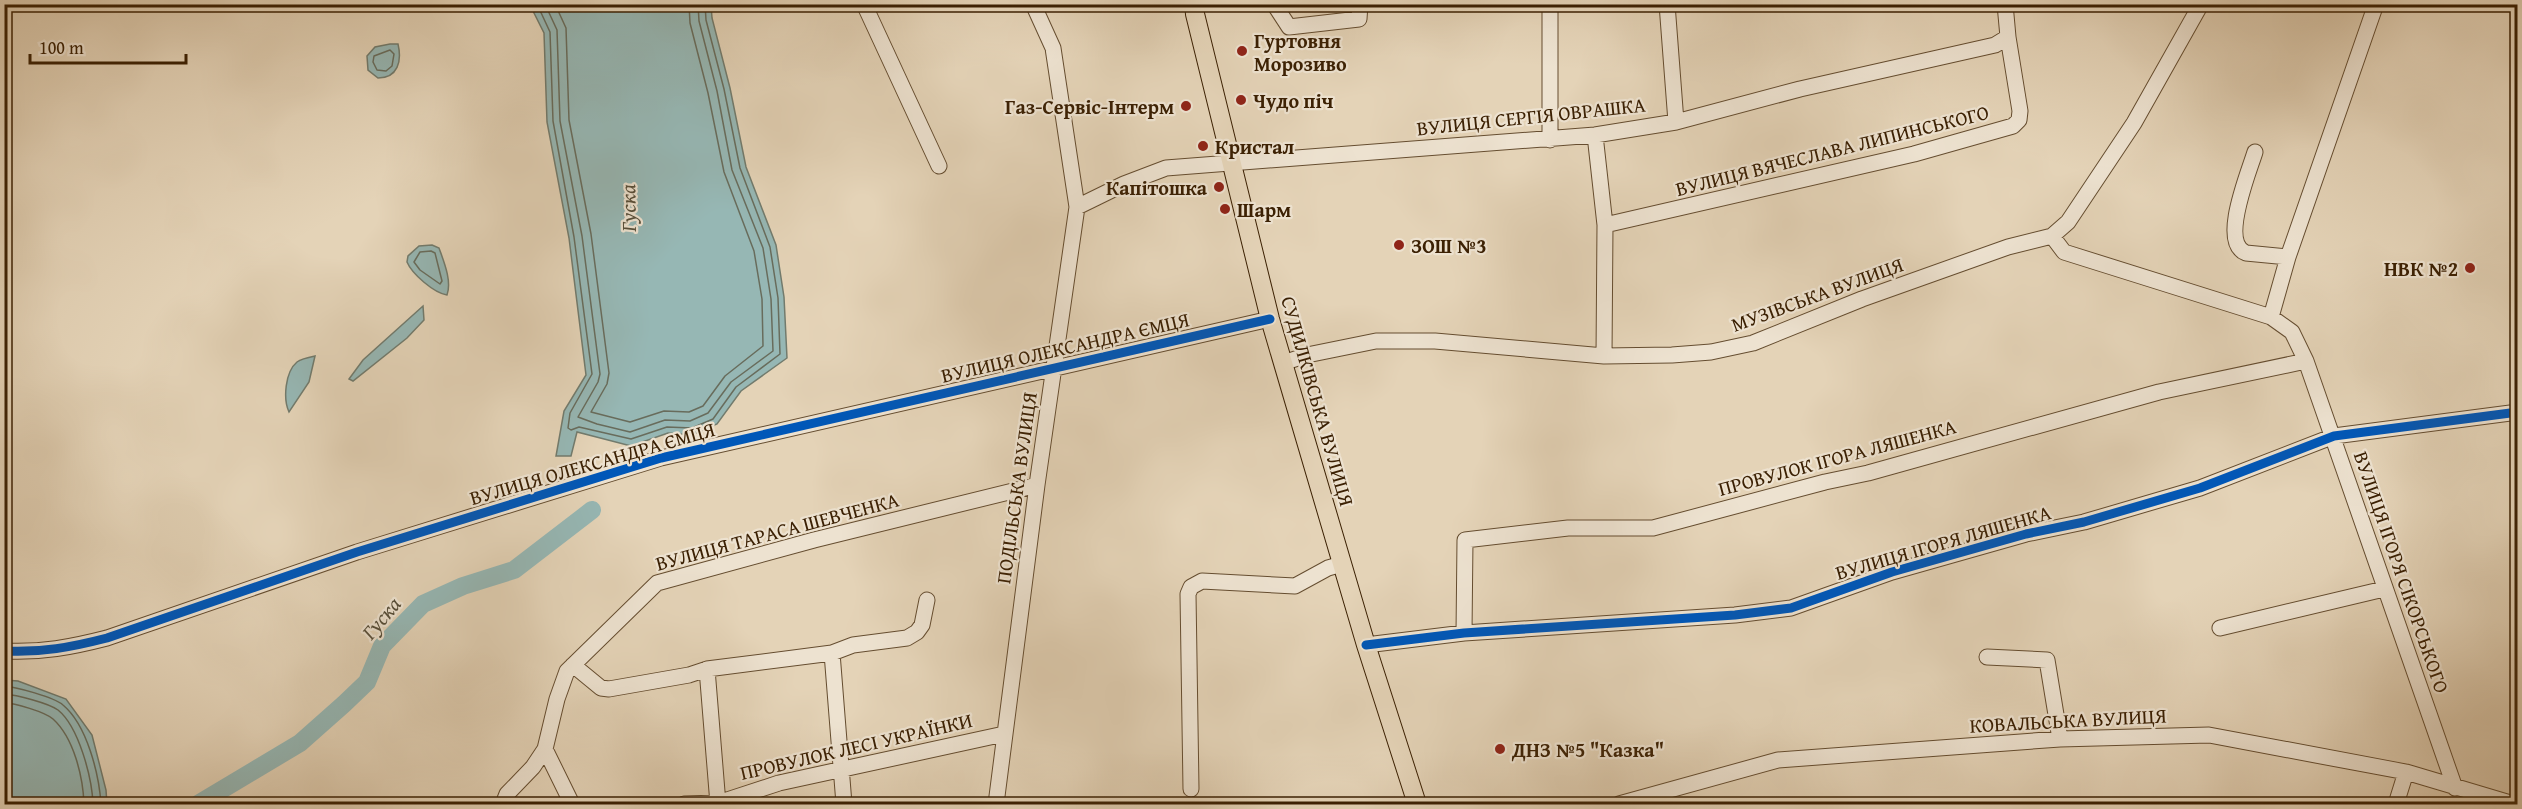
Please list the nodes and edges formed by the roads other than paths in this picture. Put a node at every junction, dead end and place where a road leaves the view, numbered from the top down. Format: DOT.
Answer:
graph roads {
  1 [pos="864,4"];
  2 [pos="1033,4"];
  3 [pos="1194,4"];
  4 [pos="1274,4"];
  5 [pos="1360,4"];
  6 [pos="1550,4"];
  7 [pos="1667,4"];
  8 [pos="2006,4"];
  9 [pos="2201,4"];
  10 [pos="2376,4"];
  11 [pos="2008,37"];
  12 [pos="1676,122"];
  13 [pos="1595,135"];
  14 [pos="1550,140"];
  15 [pos="2255,152"];
  16 [pos="1230,162"];
  17 [pos="939,166"];
  18 [pos="1077,207"];
  19 [pos="1605,225"];
  20 [pos="2052,236"];
  21 [pos="2288,257"];
  22 [pos="2271,318"];
  23 [pos="1269,319"];
  24 [pos="1604,356"];
  25 [pos="2306,361"];
  26 [pos="1282,363"];
  27 [pos="1055,368"];
  28 [pos="2517,412"];
  29 [pos="2334,436"];
  30 [pos="1037,485"];
  31 [pos="1342,564"];
  32 [pos="2384,589"];
  33 [pos="927,600"];
  34 [pos="2220,628"];
  35 [pos="1464,633"];
  36 [pos="1366,645"];
  37 [pos="4,651"];
  38 [pos="832,653"];
  39 [pos="1988,657"];
  40 [pos="573,665"];
  41 [pos="707,669"];
  42 [pos="1004,734"];
  43 [pos="2060,739"];
  44 [pos="545,749"];
  45 [pos="841,768"];
  46 [pos="2406,772"];
  47 [pos="2455,788"];
  48 [pos="1191,789"];
  49 [pos="718,803"];
  50 [pos="2512,803"];
  51 [pos="503,804"];
  52 [pos="572,804"];
  53 [pos="684,804"];
  54 [pos="844,804"];
  55 [pos="996,804"];
  56 [pos="1417,804"];
  57 [pos="1619,804"];
  58 [pos="2396,804"];
  1 -- 17 [label="street"];
  2 -- 18 [label="street, ПОДІЛЬСЬКА ВУЛИЦЯ"];
  3 -- 16 [label="main road, СУДИЛКІВСЬКА ВУЛИЦЯ"];
  4 -- 5 [label="street"];
  6 -- 14 [label="street"];
  7 -- 12 [label="street"];
  8 -- 11 [label="street"];
  9 -- 20 [label="street"];
  10 -- 21 [label="street"];
  11 -- 12 [label="street, ВУЛИЦЯ СЕРГІЯ ОВРАШКА"];
  11 -- 19 [label="street, ВУЛИЦЯ ВЯЧЕСЛАВА ЛИПИНСЬКОГО"];
  12 -- 13 [label="street, ВУЛИЦЯ СЕРГІЯ ОВРАШКА"];
  13 -- 14 [label="street, ВУЛИЦЯ СЕРГІЯ ОВРАШКА"];
  13 -- 19 [label="street"];
  14 -- 16 [label="street, ВУЛИЦЯ СЕРГІЯ ОВРАШКА"];
  15 -- 21 [label="street"];
  16 -- 18 [label="street, ВУЛИЦЯ СЕРГІЯ ОВРАШКА"];
  16 -- 23 [label="main road, СУДИЛКІВСЬКА ВУЛИЦЯ"];
  18 -- 27 [label="street, ПОДІЛЬСЬКА ВУЛИЦЯ"];
  19 -- 24 [label="street"];
  20 -- 22 [label="street"];
  20 -- 24 [label="street, МУЗІВСЬКА ВУЛИЦЯ"];
  21 -- 22 [label="street"];
  22 -- 25 [label="street, ВУЛИЦЯ ІГОРЯ СІКОРСЬКОГО"];
  23 -- 26 [label="main road, СУДИЛКІВСЬКА ВУЛИЦЯ"];
  23 -- 27 [label="street, ВУЛИЦЯ ОЛЕКСАНДРА ЄМЦЯ"];
  24 -- 26 [label="street, МУЗІВСЬКА ВУЛИЦЯ"];
  25 -- 29 [label="street, ВУЛИЦЯ ІГОРЯ СІКОРСЬКОГО"];
  25 -- 35 [label="street, ПРОВУЛОК ІГОРА ЛЯШЕНКА"];
  26 -- 31 [label="main road, СУДИЛКІВСЬКА ВУЛИЦЯ"];
  27 -- 30 [label="street, ПОДІЛЬСЬКА ВУЛИЦЯ"];
  27 -- 37 [label="street, ВУЛИЦЯ ОЛЕКСАНДРА ЄМЦЯ"];
  28 -- 29 [label="street, ВУЛИЦЯ ІГОРЯ ЛЯШЕНКА"];
  29 -- 32 [label="street, ВУЛИЦЯ ІГОРЯ СІКОРСЬКОГО"];
  29 -- 35 [label="street, ВУЛИЦЯ ІГОРЯ ЛЯШЕНКА"];
  30 -- 40 [label="street, ВУЛИЦЯ ТАРАСА ШЕВЧЕНКА"];
  30 -- 42 [label="street, ПОДІЛЬСЬКА ВУЛИЦЯ"];
  31 -- 36 [label="main road, СУДИЛКІВСЬКА ВУЛИЦЯ"];
  31 -- 48 [label="street"];
  32 -- 34 [label="street"];
  32 -- 47 [label="street, ВУЛИЦЯ ІГОРЯ СІКОРСЬКОГО"];
  33 -- 38 [label="street"];
  35 -- 36 [label="street, ВУЛИЦЯ ІГОРЯ ЛЯШЕНКА"];
  36 -- 56 [label="main road, СУДИЛКІВСЬКА ВУЛИЦЯ"];
  38 -- 41 [label="street"];
  38 -- 45 [label="street"];
  39 -- 43 [label="street"];
  40 -- 41 [label="street"];
  40 -- 44 [label="street, ВУЛИЦЯ ТАРАСА ШЕВЧЕНКА"];
  41 -- 49 [label="street"];
  42 -- 45 [label="street, ПРОВУЛОК ЛЕСІ УКРАЇНКИ"];
  42 -- 55 [label="street, ПОДІЛЬСЬКА ВУЛИЦЯ"];
  43 -- 46 [label="street, КОВАЛЬСЬКА ВУЛИЦЯ"];
  43 -- 57 [label="street, КОВАЛЬСЬКА ВУЛИЦЯ"];
  44 -- 51 [label="street, ВУЛИЦЯ ТАРАСА ШЕВЧЕНКА"];
  44 -- 52 [label="street"];
  45 -- 49 [label="street, ПРОВУЛОК ЛЕСІ УКРАЇНКИ"];
  45 -- 54 [label="street"];
  46 -- 47 [label="street, КОВАЛЬСЬКА ВУЛИЦЯ"];
  46 -- 58 [label="street"];
  47 -- 50 [label="street, КОВАЛЬСЬКА ВУЛИЦЯ"];
  49 -- 53 [label="street, ПРОВУЛОК ЛЕСІ УКРАЇНКИ"];
}
